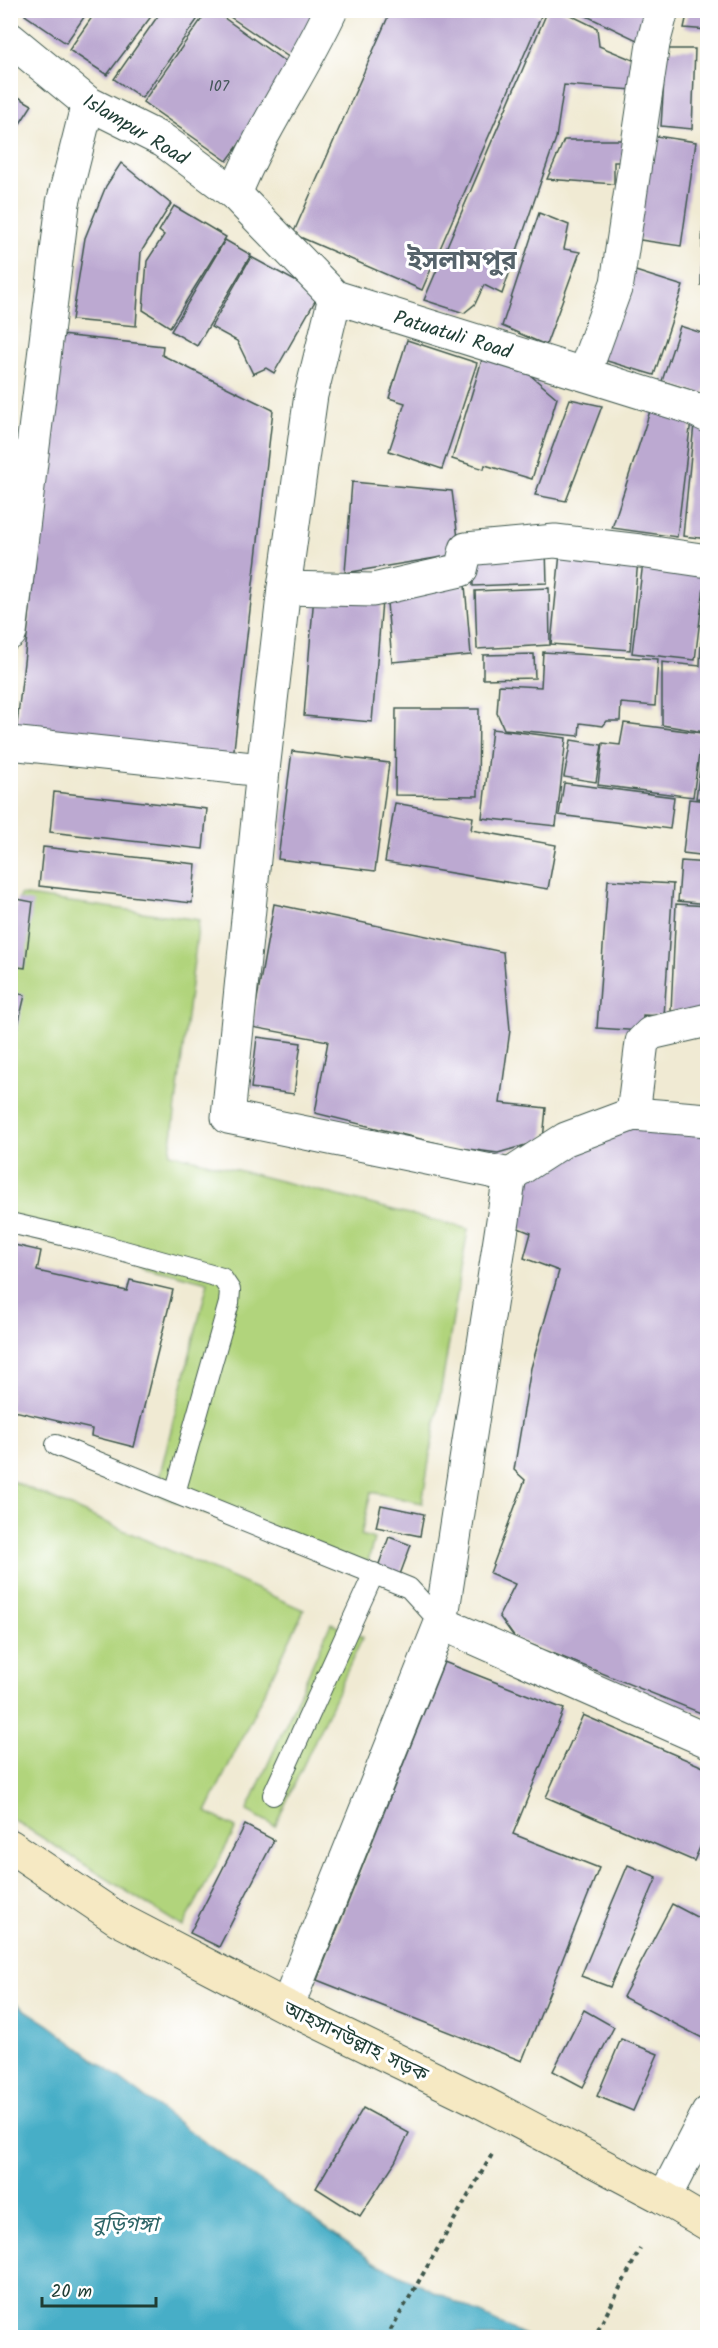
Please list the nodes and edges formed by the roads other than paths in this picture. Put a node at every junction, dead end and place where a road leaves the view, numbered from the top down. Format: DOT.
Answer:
graph roads {
  1 [pos="331,10"];
  2 [pos="662,10"];
  3 [pos="10,39"];
  4 [pos="88,103"];
  5 [pos="235,194"];
  6 [pos="335,297"];
  7 [pos="584,374"];
  8 [pos="708,416"];
  9 [pos="708,561"];
  10 [pos="284,588"];
  11 [pos="10,633"];
  12 [pos="10,743"];
  13 [pos="263,770"];
  14 [pos="708,1020"];
  15 [pos="633,1114"];
  16 [pos="708,1120"];
  17 [pos="510,1175"];
  18 [pos="10,1223"];
  19 [pos="56,1445"];
  20 [pos="176,1493"];
  21 [pos="374,1573"];
  22 [pos="441,1623"];
  23 [pos="708,1741"];
  24 [pos="273,1795"];
  25 [pos="10,1846"];
  26 [pos="287,2007"];
  27 [pos="708,2113"];
  28 [pos="664,2198"];
  29 [pos="708,2224"];
  1 -- 5 [label="street"];
  2 -- 7 [label="street"];
  3 -- 4 [label="street, Islampur Road"];
  4 -- 5 [label="street, Islampur Road"];
  4 -- 11 [label="street"];
  5 -- 6 [label="street, Patuatuli Road"];
  6 -- 7 [label="street, Patuatuli Road"];
  6 -- 10 [label="street"];
  7 -- 8 [label="street, Patuatuli Road"];
  9 -- 10 [label="street"];
  10 -- 13 [label="street"];
  12 -- 13 [label="street"];
  13 -- 17 [label="street"];
  14 -- 15 [label="street"];
  15 -- 16 [label="street"];
  15 -- 17 [label="street"];
  17 -- 22 [label="street"];
  18 -- 20 [label="lane"];
  19 -- 20 [label="lane"];
  20 -- 21 [label="lane"];
  21 -- 22 [label="lane"];
  21 -- 24 [label="lane"];
  22 -- 23 [label="street"];
  22 -- 26 [label="street"];
  25 -- 26 [label="street, আহসানউল্লাহ সড়ক"];
  26 -- 28 [label="street, আহসানউল্লাহ সড়ক"];
  27 -- 28 [label="street"];
  28 -- 29 [label="street, আহসানউল্লাহ সড়ক"];
}
